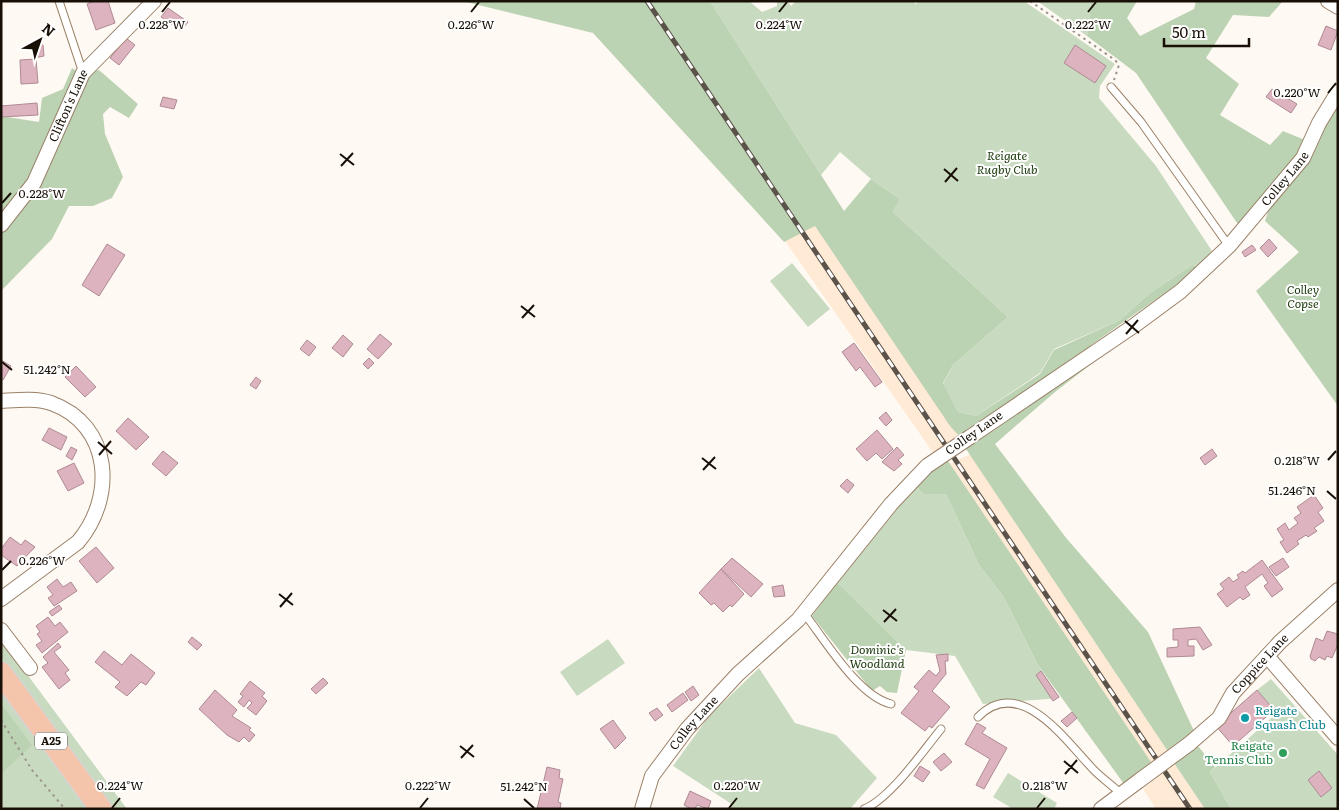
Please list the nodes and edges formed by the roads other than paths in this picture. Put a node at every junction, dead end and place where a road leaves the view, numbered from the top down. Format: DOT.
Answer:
graph roads {
  1 [pos="60,1"];
  2 [pos="154,1"];
  3 [pos="1328,1"];
  4 [pos="1338,7"];
  5 [pos="83,73"];
  6 [pos="1111,87"];
  7 [pos="1338,92"];
  8 [pos="1,225"];
  9 [pos="1229,246"];
  10 [pos="1,401"];
  11 [pos="1338,590"];
  12 [pos="1,599"];
  13 [pos="804,613"];
  14 [pos="1,630"];
  15 [pos="1267,656"];
  16 [pos="30,668"];
  17 [pos="1,673"];
  18 [pos="890,704"];
  19 [pos="978,717"];
  20 [pos="941,729"];
  21 [pos="1338,738"];
  22 [pos="1120,793"];
  23 [pos="101,809"];
  24 [pos="642,809"];
  25 [pos="864,809"];
  26 [pos="1101,809"];
  1 -- 5 [label="lane"];
  2 -- 5 [label="street, Clifton's Lane"];
  3 -- 4 [label="street"];
  5 -- 8 [label="street, Clifton's Lane"];
  6 -- 9 [label="lane"];
  7 -- 9 [label="street, Colley Lane"];
  9 -- 13 [label="street, Colley Lane, bridge"];
  10 -- 12 [label="street"];
  11 -- 15 [label="street, Coppice Lane"];
  13 -- 18 [label="lane"];
  13 -- 24 [label="street, Colley Lane"];
  14 -- 16 [label="street"];
  15 -- 21 [label="street"];
  15 -- 22 [label="street, Coppice Lane, bridge"];
  17 -- 23 [label="main road, A25"];
  19 -- 22 [label="lane"];
  20 -- 25 [label="lane"];
  22 -- 26 [label="street"];
}
